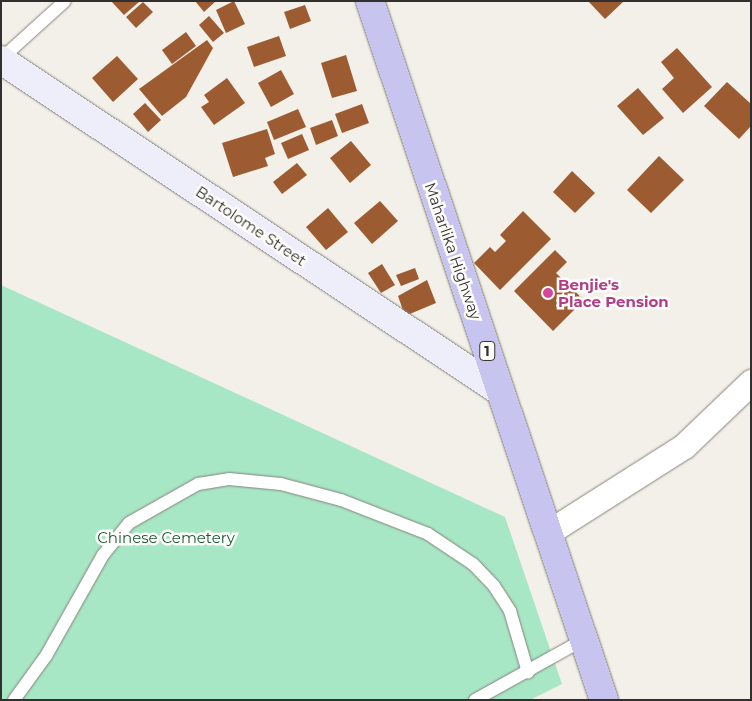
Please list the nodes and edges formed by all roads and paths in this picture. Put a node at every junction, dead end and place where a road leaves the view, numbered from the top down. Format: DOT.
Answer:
graph roads {
  1 [pos="65,1"];
  2 [pos="370,1"];
  3 [pos="1,60"];
  4 [pos="751,382"];
  5 [pos="500,391"];
  6 [pos="547,533"];
  7 [pos="583,640"];
  8 [pos="528,672"];
  9 [pos="14,700"];
  10 [pos="475,700"];
  11 [pos="604,700"];
  1 -- 3 [label="lane"];
  2 -- 5 [label="highway, Maharlika Highway / 1"];
  3 -- 5 [label="street, Bartolome Street"];
  4 -- 6 [label="street"];
  5 -- 6 [label="highway, Maharlika Highway / 1"];
  6 -- 7 [label="highway, Maharlika Highway / 1"];
  7 -- 8 [label="lane"];
  7 -- 11 [label="highway, Maharlika Highway / 1"];
  8 -- 9 [label="lane"];
  8 -- 10 [label="lane"];
}
